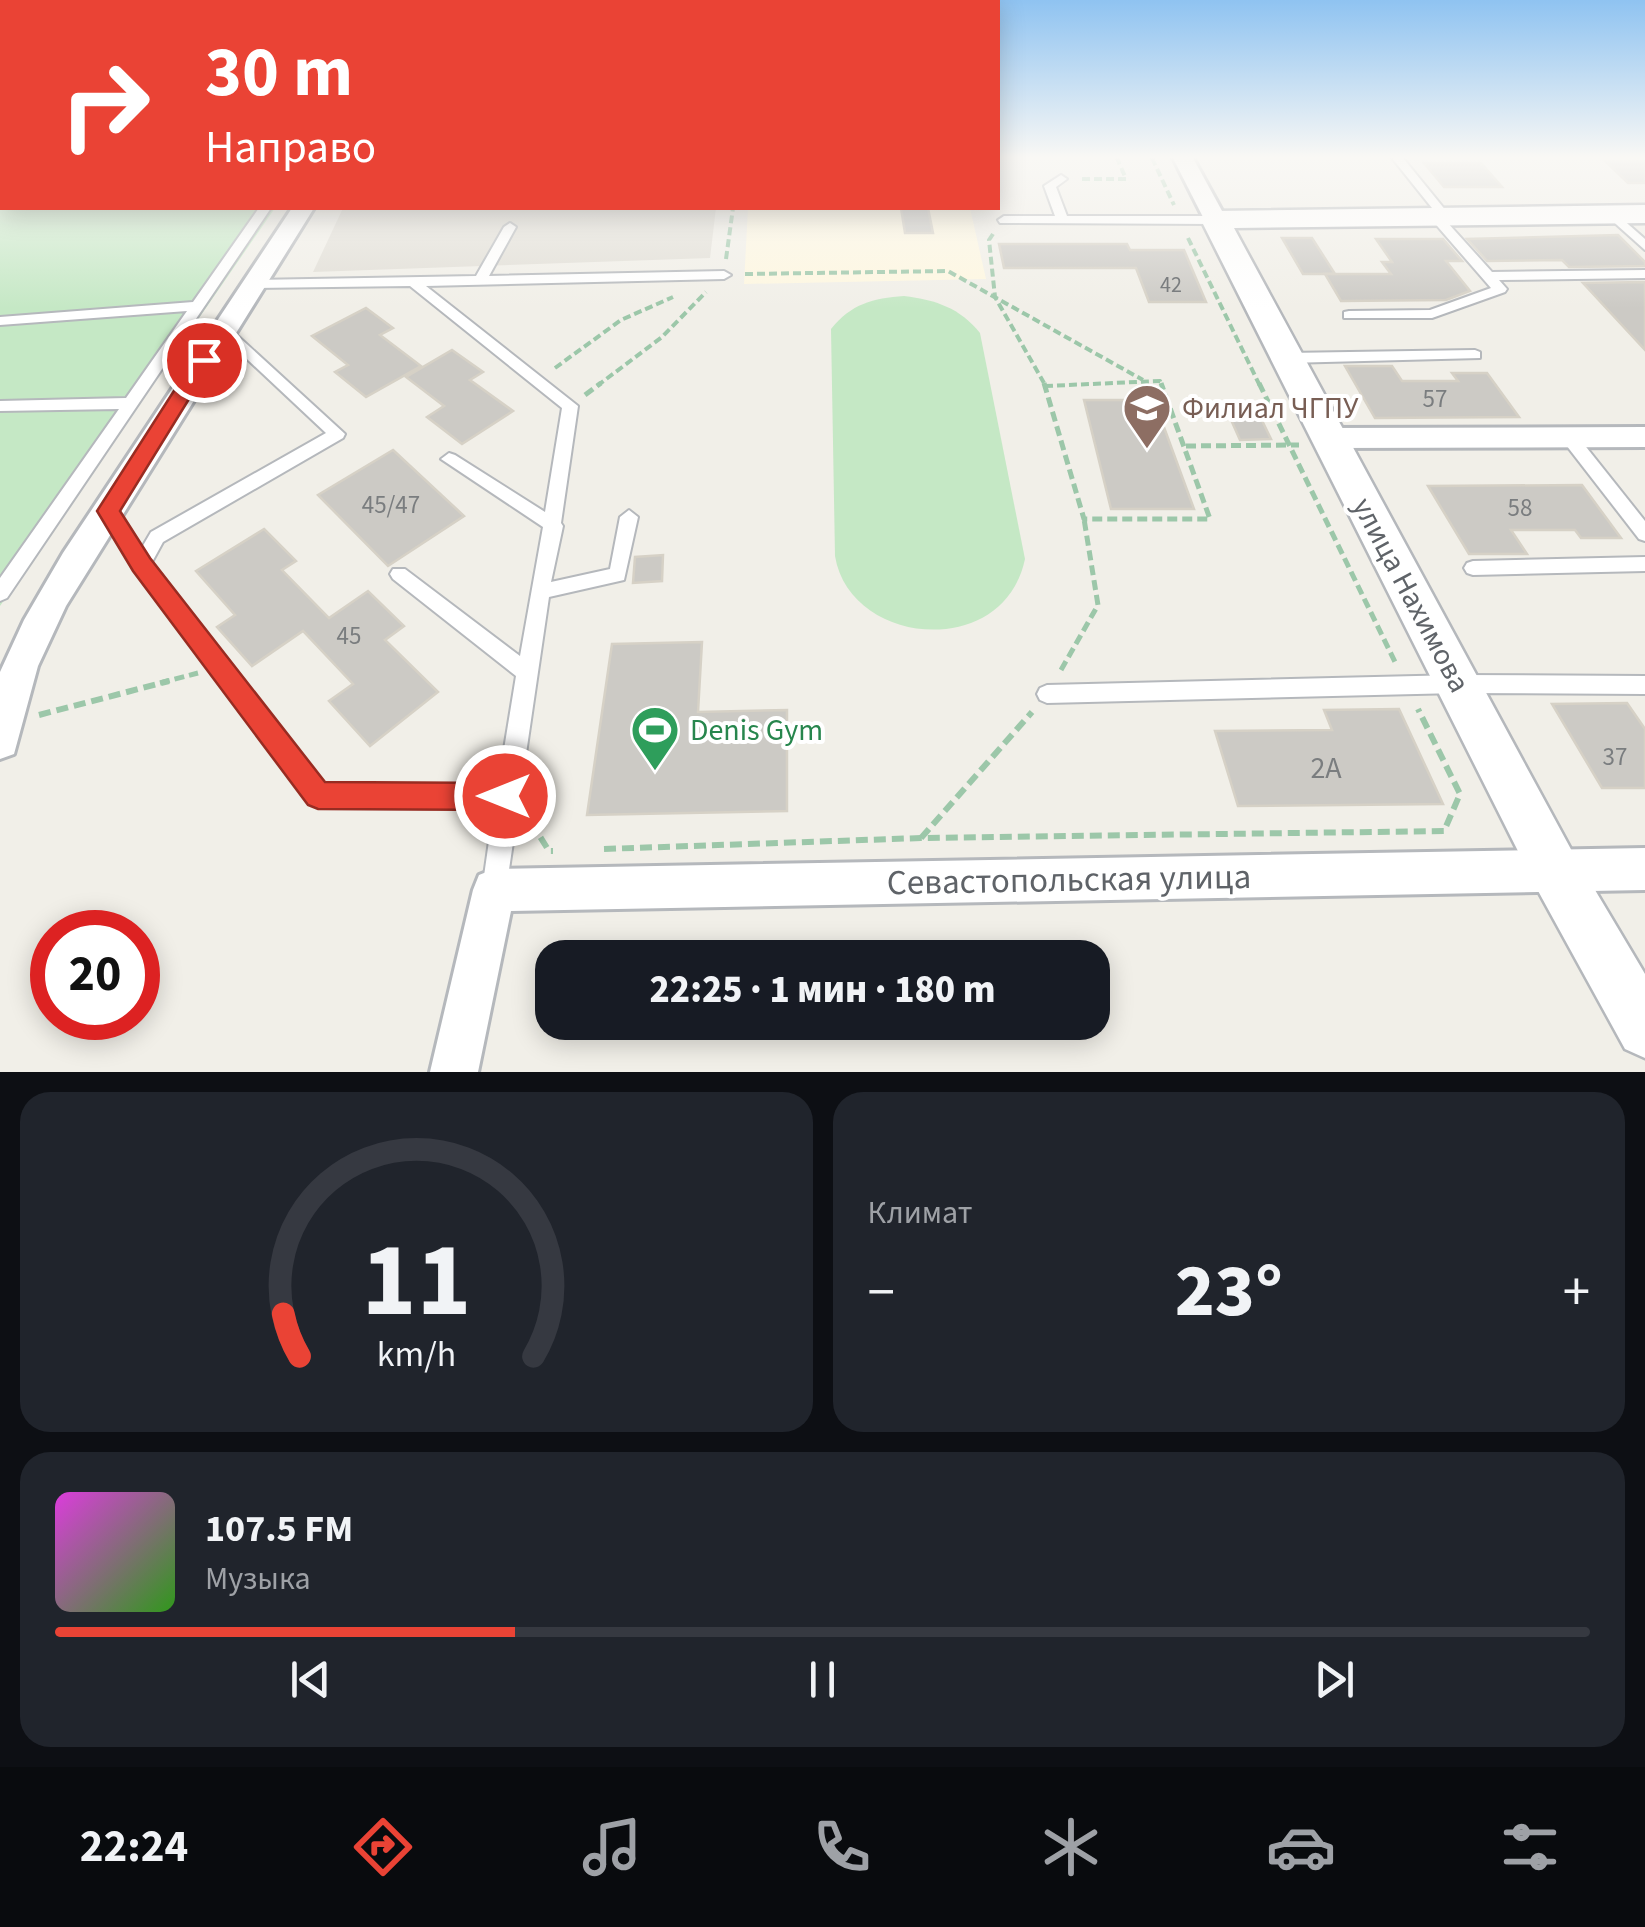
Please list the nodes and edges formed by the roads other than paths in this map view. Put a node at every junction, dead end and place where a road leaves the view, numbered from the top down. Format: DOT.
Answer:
graph roads {
  1 [pos="1058,208"];
  2 [pos="1209,208"];
  3 [pos="1433,208"];
  4 [pos="264,210"];
  5 [pos="302,210"];
  6 [pos="1612,214"];
  7 [pos="1645,214"];
  8 [pos="1440,217"];
  9 [pos="1004,220"];
  10 [pos="1215,220"];
  11 [pos="1063,221"];
  12 [pos="510,227"];
  13 [pos="1645,246"];
  14 [pos="1645,274"];
  15 [pos="724,275"];
  16 [pos="1488,276"];
  17 [pos="480,280"];
  18 [pos="414,282"];
  19 [pos="252,284"];
  20 [pos="195,306"];
  21 [pos="1348,315"];
  22 [pos="0,321"];
  23 [pos="223,330"];
  24 [pos="1475,354"];
  25 [pos="1287,358"];
  26 [pos="130,403"];
  27 [pos="0,406"];
  28 [pos="1645,437"];
  29 [pos="1569,438"];
  30 [pos="1331,442"];
  31 [pos="450,459"];
  32 [pos="108,511"];
  33 [pos="629,517"];
  34 [pos="554,526"];
  35 [pos="1645,534"];
  36 [pos="141,564"];
  37 [pos="1645,564"];
  38 [pos="1473,568"];
  39 [pos="400,574"];
  40 [pos="544,591"];
  41 [pos="0,592"];
  42 [pos="530,674"];
  43 [pos="1458,684"];
  44 [pos="1645,685"];
  45 [pos="1047,694"];
  46 [pos="1,733"];
  47 [pos="505,796"];
  48 [pos="1645,868"];
  49 [pos="1554,871"];
  50 [pos="494,890"];
  51 [pos="1645,1029"];
  52 [pos="454,1072"];
  1 -- 11 [label="lane"];
  2 -- 10 [label="street, улица Нахимова"];
  3 -- 8 [label="lane"];
  4 -- 20 [label="lane"];
  5 -- 19 [label="street"];
  6 -- 7 [label="street"];
  6 -- 8 [label="street"];
  6 -- 13 [label="lane"];
  8 -- 10 [label="street"];
  8 -- 16 [label="lane"];
  9 -- 11 [label="lane"];
  10 -- 11 [label="lane"];
  10 -- 25 [label="street, улица Нахимова"];
  12 -- 17 [label="lane"];
  14 -- 16 [label="lane"];
  15 -- 17 [label="lane"];
  16 -- 21 [label="lane"];
  17 -- 18 [label="lane"];
  18 -- 19 [label="lane"];
  18 -- 34 [label="lane"];
  19 -- 23 [label="street"];
  20 -- 22 [label="lane"];
  20 -- 26 [label="lane"];
  23 -- 32 [label="street"];
  23 -- 36 [label="lane"];
  24 -- 25 [label="lane"];
  25 -- 30 [label="street, улица Нахимова"];
  26 -- 27 [label="lane"];
  26 -- 41 [label="lane"];
  28 -- 29 [label="street"];
  29 -- 30 [label="street"];
  29 -- 35 [label="lane"];
  30 -- 43 [label="street, улица Нахимова"];
  31 -- 34 [label="lane"];
  32 -- 36 [label="lane"];
  32 -- 46 [label="street"];
  33 -- 40 [label="lane"];
  34 -- 40 [label="lane"];
  36 -- 47 [label="lane"];
  37 -- 38 [label="lane"];
  39 -- 42 [label="lane"];
  40 -- 42 [label="lane"];
  42 -- 47 [label="lane"];
  43 -- 44 [label="lane"];
  43 -- 45 [label="lane"];
  43 -- 49 [label="street, улица Нахимова"];
  47 -- 50 [label="lane"];
  48 -- 49 [label="street, Севастопольская улица"];
  49 -- 50 [label="street, Севастопольская улица"];
  49 -- 51 [label="street, улица Нахимова"];
  50 -- 52 [label="street"];
}
